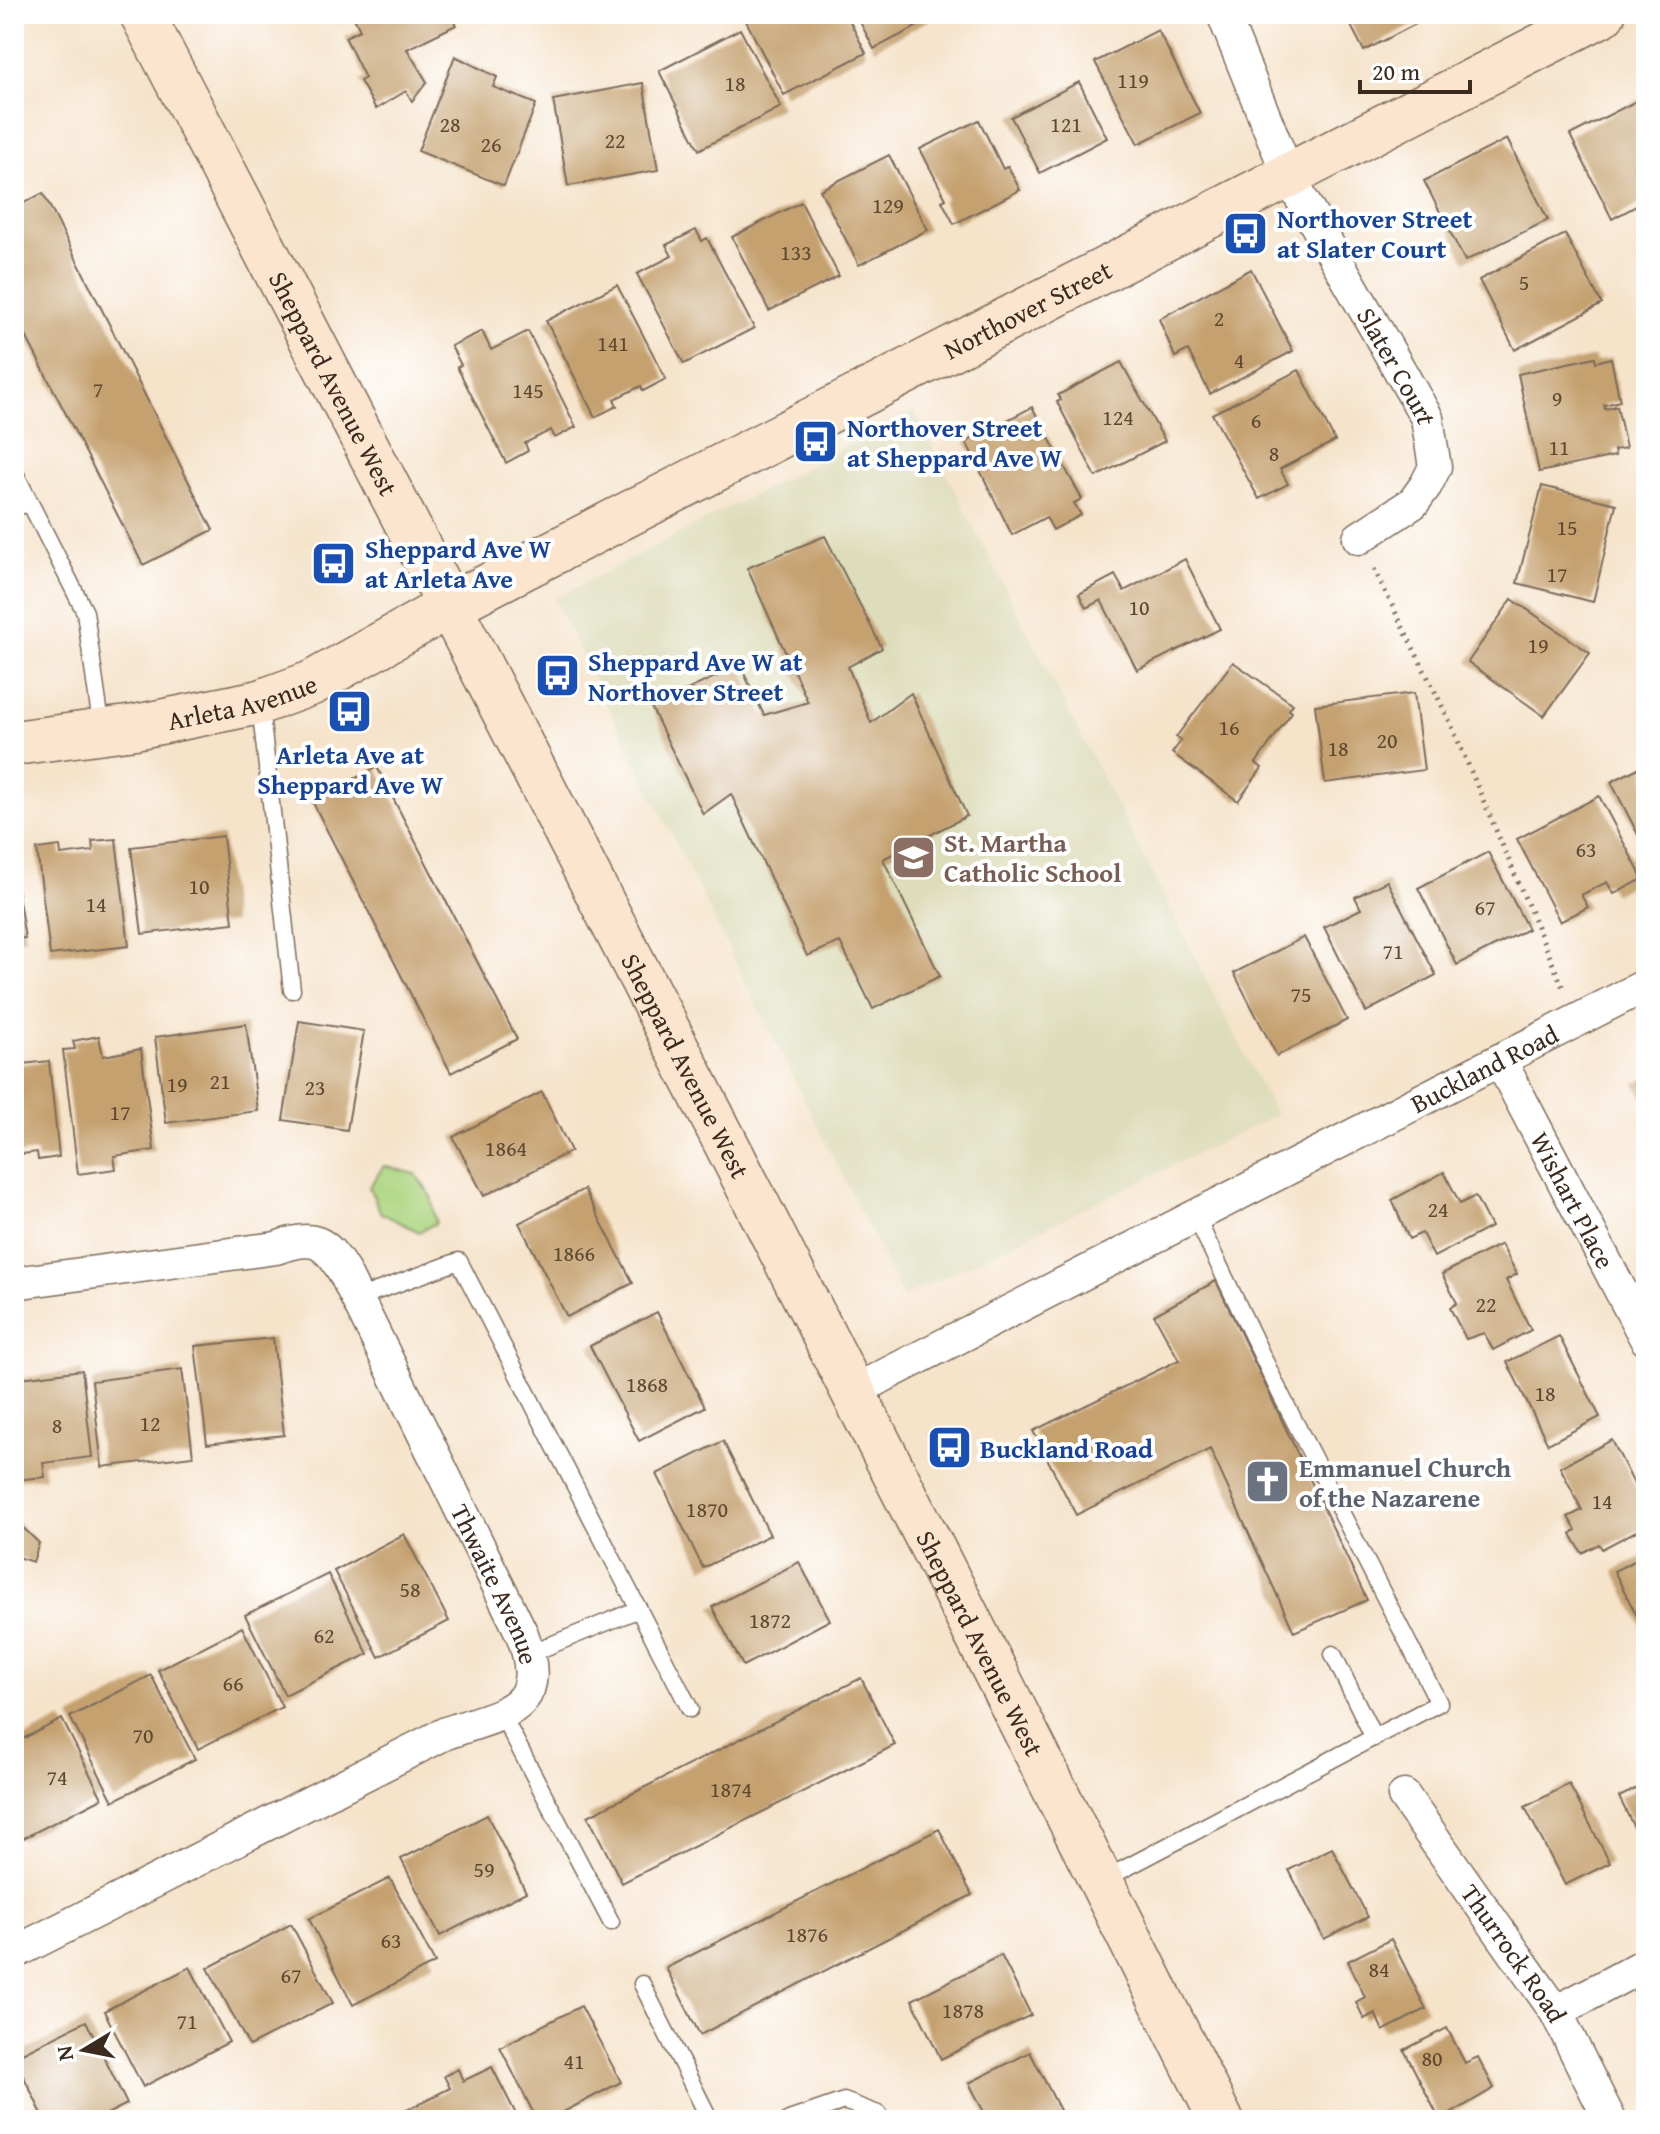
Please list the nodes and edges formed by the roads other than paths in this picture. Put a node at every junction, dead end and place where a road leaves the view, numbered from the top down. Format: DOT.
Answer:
graph roads {
  1 [pos="142,14"];
  2 [pos="1223,14"];
  3 [pos="1603,14"];
  4 [pos="1289,177"];
  5 [pos="14,471"];
  6 [pos="22,505"];
  7 [pos="1359,538"];
  8 [pos="451,605"];
  9 [pos="260,702"];
  10 [pos="102,733"];
  11 [pos="14,743"];
  12 [pos="1646,985"];
  13 [pos="292,990"];
  14 [pos="1500,1060"];
  15 [pos="1195,1215"];
  16 [pos="14,1283"];
  17 [pos="355,1299"];
  18 [pos="1646,1339"];
  19 [pos="854,1391"];
  20 [pos="639,1609"];
  21 [pos="529,1654"];
  22 [pos="1333,1654"];
  23 [pos="690,1709"];
  24 [pos="501,1713"];
  25 [pos="1374,1738"];
  26 [pos="1404,1796"];
  27 [pos="1102,1881"];
  28 [pos="611,1922"];
  29 [pos="14,1953"];
  30 [pos="1646,1964"];
  31 [pos="642,1984"];
  32 [pos="1556,2012"];
  33 [pos="710,2120"];
  34 [pos="789,2120"];
  35 [pos="881,2120"];
  36 [pos="1221,2120"];
  37 [pos="1610,2120"];
  1 -- 8 [label="main road, Sheppard Avenue West"];
  2 -- 4 [label="street, Slater Court"];
  3 -- 4 [label="main road, Northover Street"];
  4 -- 7 [label="street, Slater Court"];
  4 -- 8 [label="main road, Northover Street"];
  5 -- 6 [label="lane"];
  6 -- 10 [label="lane"];
  8 -- 9 [label="main road, Arleta Avenue"];
  8 -- 19 [label="main road, Sheppard Avenue West"];
  9 -- 10 [label="main road, Arleta Avenue"];
  9 -- 13 [label="lane"];
  10 -- 11 [label="main road, Arleta Avenue"];
  12 -- 14 [label="street, Buckland Road"];
  14 -- 15 [label="street, Buckland Road"];
  14 -- 18 [label="street, Wishart Place"];
  15 -- 19 [label="street, Buckland Road"];
  15 -- 25 [label="lane"];
  16 -- 17 [label="street, Thwaite Avenue"];
  17 -- 20 [label="lane"];
  17 -- 21 [label="street, Thwaite Avenue"];
  19 -- 27 [label="main road, Sheppard Avenue West"];
  20 -- 21 [label="lane"];
  20 -- 23 [label="lane"];
  21 -- 24 [label="street, Thwaite Avenue"];
  22 -- 25 [label="lane"];
  24 -- 28 [label="lane"];
  24 -- 29 [label="street, Thwaite Avenue"];
  25 -- 27 [label="lane"];
  26 -- 32 [label="street, Thurrock Road"];
  27 -- 36 [label="main road, Sheppard Avenue West"];
  30 -- 32 [label="street"];
  31 -- 33 [label="lane"];
  32 -- 37 [label="street, Thurrock Road"];
  34 -- 35 [label="lane"];
}
